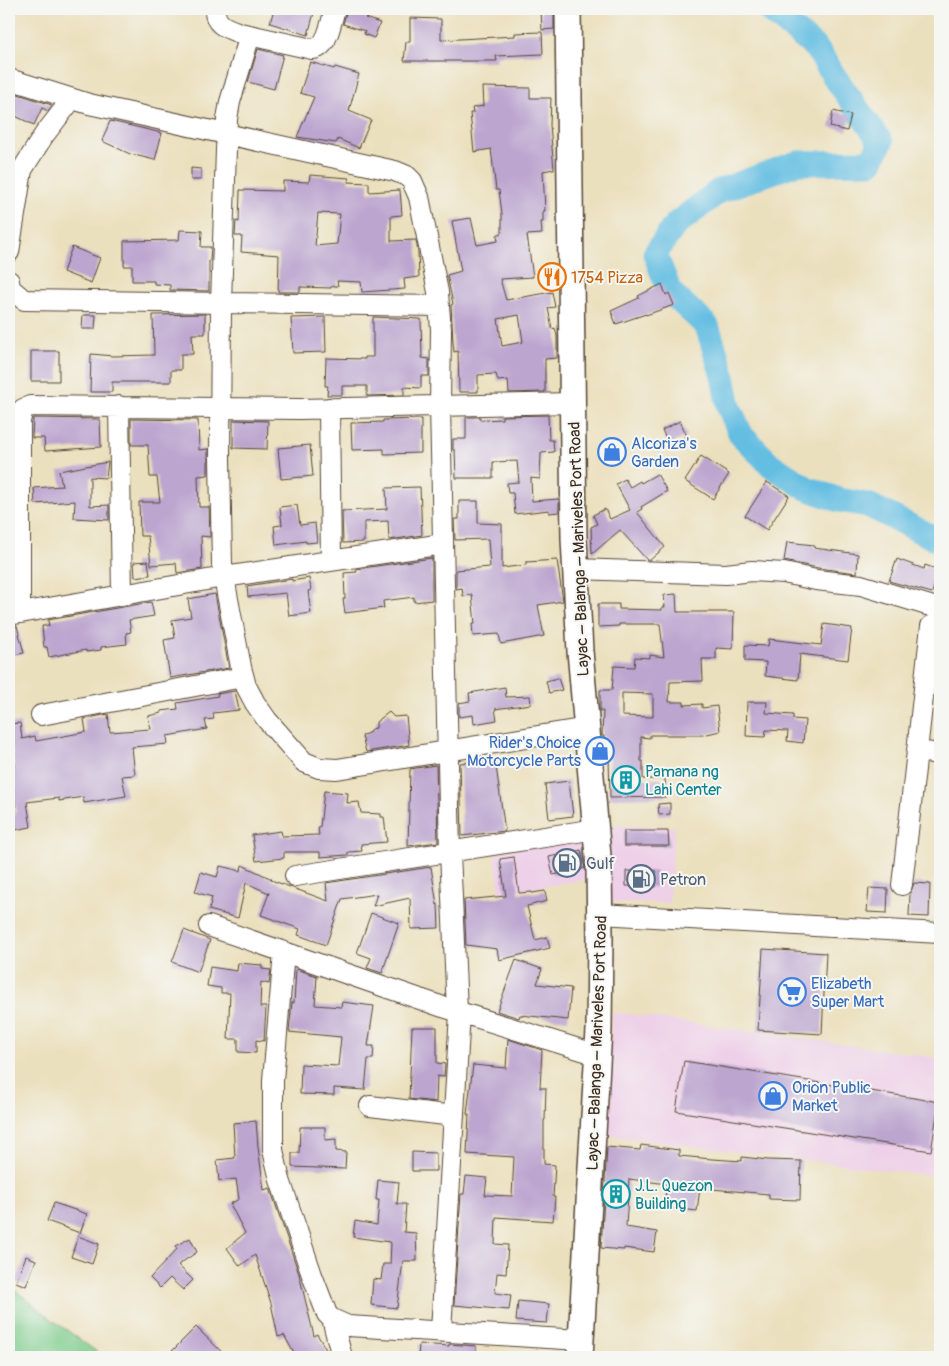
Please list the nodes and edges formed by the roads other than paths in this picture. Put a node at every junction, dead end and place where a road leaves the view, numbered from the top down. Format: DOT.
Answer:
graph roads {
  1 [pos="214,9"];
  2 [pos="336,9"];
  3 [pos="568,9"];
  4 [pos="250,35"];
  5 [pos="9,80"];
  6 [pos="72,100"];
  7 [pos="227,134"];
  8 [pos="9,252"];
  9 [pos="9,281"];
  10 [pos="221,303"];
  11 [pos="439,306"];
  12 [pos="573,403"];
  13 [pos="119,406"];
  14 [pos="440,406"];
  15 [pos="220,408"];
  16 [pos="329,408"];
  17 [pos="443,544"];
  18 [pos="331,561"];
  19 [pos="575,569"];
  20 [pos="224,577"];
  21 [pos="122,595"];
  22 [pos="14,614"];
  23 [pos="936,618"];
  24 [pos="243,677"];
  25 [pos="41,715"];
  26 [pos="587,728"];
  27 [pos="447,750"];
  28 [pos="917,751"];
  29 [pos="940,754"];
  30 [pos="596,829"];
  31 [pos="450,852"];
  32 [pos="296,876"];
  33 [pos="902,885"];
  34 [pos="600,914"];
  35 [pos="209,926"];
  36 [pos="940,933"];
  37 [pos="284,952"];
  38 [pos="459,1012"];
  39 [pos="598,1055"];
  40 [pos="370,1106"];
  41 [pos="454,1116"];
  42 [pos="332,1319"];
  43 [pos="441,1331"];
  44 [pos="581,1349"];
  45 [pos="342,1357"];
  1 -- 4 [label="street"];
  2 -- 4 [label="street"];
  3 -- 12 [label="main road, Layac – Balanga – Mariveles Port Road"];
  4 -- 7 [label="street"];
  5 -- 6 [label="street"];
  6 -- 7 [label="street"];
  6 -- 8 [label="street"];
  7 -- 10 [label="street"];
  7 -- 11 [label="street"];
  9 -- 10 [label="street"];
  10 -- 11 [label="street"];
  10 -- 15 [label="street"];
  11 -- 14 [label="street"];
  12 -- 14 [label="street"];
  12 -- 19 [label="main road, Layac – Balanga – Mariveles Port Road"];
  13 -- 15 [label="street"];
  13 -- 21 [label="street"];
  13 -- 22 [label="street"];
  14 -- 16 [label="street"];
  14 -- 17 [label="street"];
  15 -- 16 [label="street"];
  15 -- 20 [label="street"];
  16 -- 18 [label="street"];
  17 -- 18 [label="street"];
  17 -- 27 [label="street"];
  18 -- 20 [label="street"];
  19 -- 23 [label="street"];
  19 -- 26 [label="main road, Layac – Balanga – Mariveles Port Road"];
  20 -- 21 [label="street"];
  20 -- 24 [label="street"];
  21 -- 22 [label="street"];
  23 -- 28 [label="street"];
  24 -- 25 [label="street"];
  24 -- 27 [label="street"];
  26 -- 27 [label="street"];
  26 -- 30 [label="main road, Layac – Balanga – Mariveles Port Road"];
  27 -- 31 [label="street"];
  28 -- 29 [label="street"];
  28 -- 33 [label="street"];
  30 -- 31 [label="street"];
  30 -- 34 [label="main road, Layac – Balanga – Mariveles Port Road"];
  31 -- 32 [label="street"];
  31 -- 38 [label="street"];
  34 -- 36 [label="street"];
  34 -- 39 [label="main road, Layac – Balanga – Mariveles Port Road"];
  35 -- 37 [label="street"];
  37 -- 38 [label="street"];
  37 -- 42 [label="street"];
  38 -- 39 [label="street"];
  38 -- 41 [label="street"];
  39 -- 44 [label="main road, Layac – Balanga – Mariveles Port Road"];
  40 -- 41 [label="street"];
  41 -- 43 [label="street"];
  42 -- 43 [label="street"];
  42 -- 45 [label="street"];
  43 -- 44 [label="street"];
}
